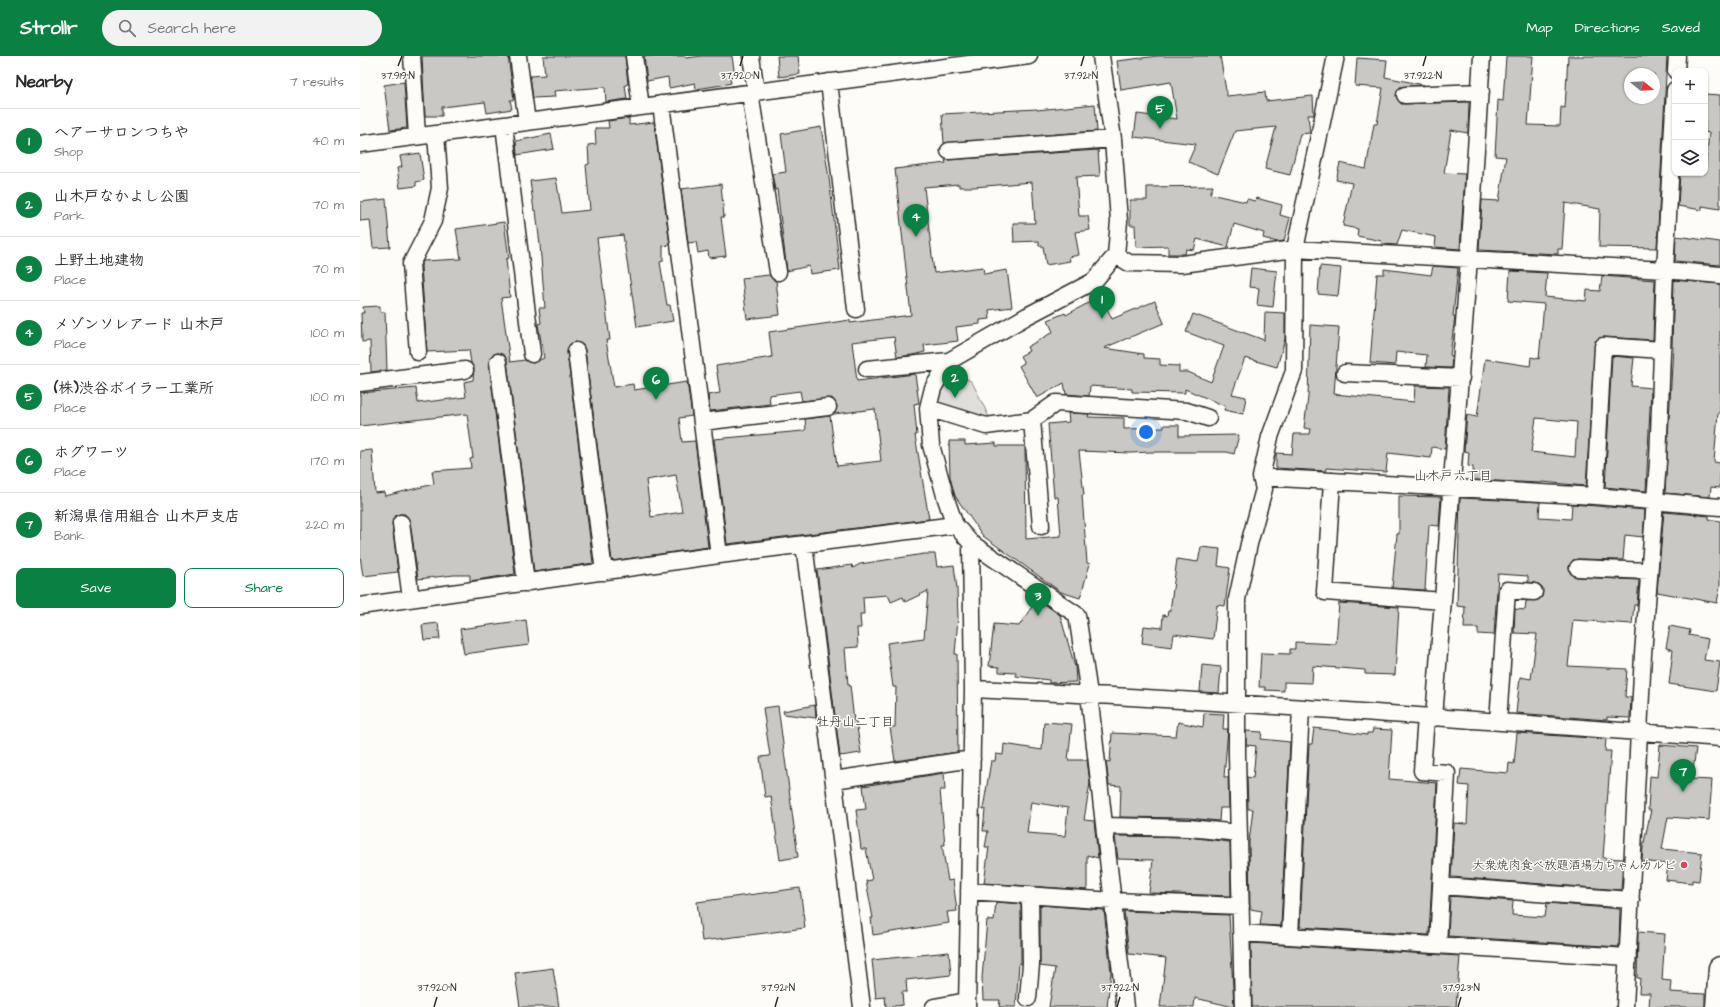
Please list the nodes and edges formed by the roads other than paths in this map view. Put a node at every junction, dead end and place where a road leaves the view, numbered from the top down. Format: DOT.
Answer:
graph roads {
  1 [pos="412,56"];
  2 [pos="518,56"];
  3 [pos="634,56"];
  4 [pos="751,56"];
  5 [pos="1029,56"];
  6 [pos="1101,56"];
  7 [pos="1336,56"];
  8 [pos="1482,56"];
  9 [pos="1677,56"];
  10 [pos="1676,68"];
  11 [pos="829,82"];
  12 [pos="1481,92"];
  13 [pos="753,93"];
  14 [pos="1405,95"];
  15 [pos="661,104"];
  16 [pos="1674,104"];
  17 [pos="642,106"];
  18 [pos="526,122"];
  19 [pos="504,125"];
  20 [pos="436,134"];
  21 [pos="417,136"];
  22 [pos="1113,138"];
  23 [pos="360,144"];
  24 [pos="949,151"];
  25 [pos="1295,249"];
  26 [pos="1116,255"];
  27 [pos="1469,258"];
  28 [pos="1665,270"];
  29 [pos="778,272"];
  30 [pos="1720,275"];
  31 [pos="856,309"];
  32 [pos="1662,350"];
  33 [pos="576,351"];
  34 [pos="418,352"];
  35 [pos="532,354"];
  36 [pos="949,361"];
  37 [pos="498,362"];
  38 [pos="867,369"];
  39 [pos="465,370"];
  40 [pos="1345,373"];
  41 [pos="1461,378"];
  42 [pos="360,383"];
  43 [pos="828,407"];
  44 [pos="928,408"];
  45 [pos="1208,418"];
  46 [pos="1032,420"];
  47 [pos="702,422"];
  48 [pos="1261,477"];
  49 [pos="1332,481"];
  50 [pos="1452,488"];
  51 [pos="1595,496"];
  52 [pos="1655,501"];
  53 [pos="1720,507"];
  54 [pos="401,523"];
  55 [pos="955,525"];
  56 [pos="1041,526"];
  57 [pos="971,543"];
  58 [pos="804,544"];
  59 [pos="718,555"];
  60 [pos="1578,568"];
  61 [pos="1649,571"];
  62 [pos="604,572"];
  63 [pos="526,582"];
  64 [pos="1534,592"];
  65 [pos="411,599"];
  66 [pos="1443,601"];
  67 [pos="360,606"];
  68 [pos="973,690"];
  69 [pos="1089,694"];
  70 [pos="1236,704"];
  71 [pos="1301,708"];
  72 [pos="1430,718"];
  73 [pos="1498,722"];
  74 [pos="1640,732"];
  75 [pos="1720,738"];
  76 [pos="972,759"];
  77 [pos="834,780"];
  78 [pos="1105,826"];
  79 [pos="1239,833"];
  80 [pos="1442,886"];
  81 [pos="969,892"];
  82 [pos="1030,895"];
  83 [pos="1631,900"];
  84 [pos="1113,901"];
  85 [pos="1241,906"];
  86 [pos="1242,933"];
  87 [pos="1290,936"];
  88 [pos="1438,945"];
  89 [pos="1628,957"];
  90 [pos="1720,968"];
  91 [pos="1028,998"];
  92 [pos="967,1004"];
  93 [pos="862,1007"];
  94 [pos="934,1007"];
  95 [pos="1126,1007"];
  96 [pos="1243,1007"];
  97 [pos="1625,1007"];
  98 [pos="1717,1007"];
  1 -- 21 [label="street"];
  2 -- 18 [label="street"];
  3 -- 17 [label="street"];
  4 -- 13 [label="street"];
  5 -- 11 [label="street"];
  6 -- 22 [label="street"];
  7 -- 25 [label="street"];
  8 -- 12 [label="street"];
  9 -- 10 [label="street"];
  11 -- 13 [label="street"];
  11 -- 31 [label="street"];
  12 -- 14 [label="street"];
  12 -- 27 [label="street"];
  13 -- 15 [label="street"];
  13 -- 29 [label="street"];
  15 -- 17 [label="street"];
  15 -- 47 [label="street"];
  16 -- 28 [label="street"];
  17 -- 18 [label="street"];
  18 -- 19 [label="street"];
  19 -- 20 [label="street"];
  19 -- 35 [label="street"];
  20 -- 21 [label="street"];
  20 -- 34 [label="street"];
  21 -- 23 [label="street"];
  22 -- 24 [label="street"];
  22 -- 26 [label="street"];
  25 -- 26 [label="street"];
  25 -- 27 [label="street"];
  25 -- 48 [label="street"];
  26 -- 36 [label="street"];
  27 -- 28 [label="street"];
  27 -- 41 [label="street"];
  28 -- 30 [label="street"];
  28 -- 32 [label="street"];
  32 -- 51 [label="street"];
  32 -- 52 [label="street"];
  33 -- 62 [label="street"];
  36 -- 38 [label="street"];
  36 -- 44 [label="street"];
  37 -- 63 [label="street"];
  39 -- 42 [label="street"];
  40 -- 41 [label="street"];
  41 -- 50 [label="street"];
  43 -- 47 [label="street"];
  44 -- 46 [label="street"];
  44 -- 55 [label="street"];
  45 -- 46 [label="street"];
  46 -- 56 [label="street"];
  47 -- 59 [label="street"];
  48 -- 49 [label="street"];
  48 -- 70 [label="street"];
  49 -- 50 [label="street"];
  49 -- 66 [label="street"];
  50 -- 51 [label="street"];
  50 -- 66 [label="street"];
  51 -- 52 [label="street"];
  52 -- 53 [label="street"];
  52 -- 61 [label="street"];
  54 -- 65 [label="street"];
  55 -- 57 [label="street"];
  55 -- 58 [label="street"];
  57 -- 68 [label="street"];
  57 -- 69 [label="street"];
  58 -- 59 [label="street"];
  58 -- 77 [label="street"];
  59 -- 62 [label="street"];
  60 -- 61 [label="street"];
  61 -- 74 [label="street"];
  62 -- 63 [label="street"];
  63 -- 65 [label="street"];
  64 -- 73 [label="street"];
  65 -- 67 [label="street"];
  66 -- 72 [label="street"];
  68 -- 69 [label="street"];
  68 -- 76 [label="street"];
  69 -- 70 [label="street"];
  69 -- 78 [label="street"];
  70 -- 71 [label="street"];
  70 -- 79 [label="street"];
  71 -- 72 [label="street"];
  71 -- 87 [label="street"];
  72 -- 73 [label="street"];
  72 -- 80 [label="street"];
  73 -- 74 [label="street"];
  74 -- 75 [label="street"];
  74 -- 83 [label="street"];
  76 -- 77 [label="street"];
  76 -- 81 [label="street"];
  77 -- 93 [label="street"];
  78 -- 79 [label="street"];
  78 -- 84 [label="street"];
  79 -- 85 [label="street"];
  80 -- 83 [label="street"];
  80 -- 88 [label="street"];
  81 -- 82 [label="street"];
  81 -- 92 [label="street"];
  82 -- 84 [label="street"];
  82 -- 91 [label="street"];
  83 -- 89 [label="street"];
  84 -- 85 [label="street"];
  84 -- 95 [label="street"];
  85 -- 86 [label="street"];
  86 -- 87 [label="street"];
  86 -- 96 [label="street"];
  87 -- 88 [label="street"];
  88 -- 89 [label="street"];
  89 -- 97 [label="street"];
  90 -- 98 [label="main road"];
  92 -- 94 [label="street"];
}
